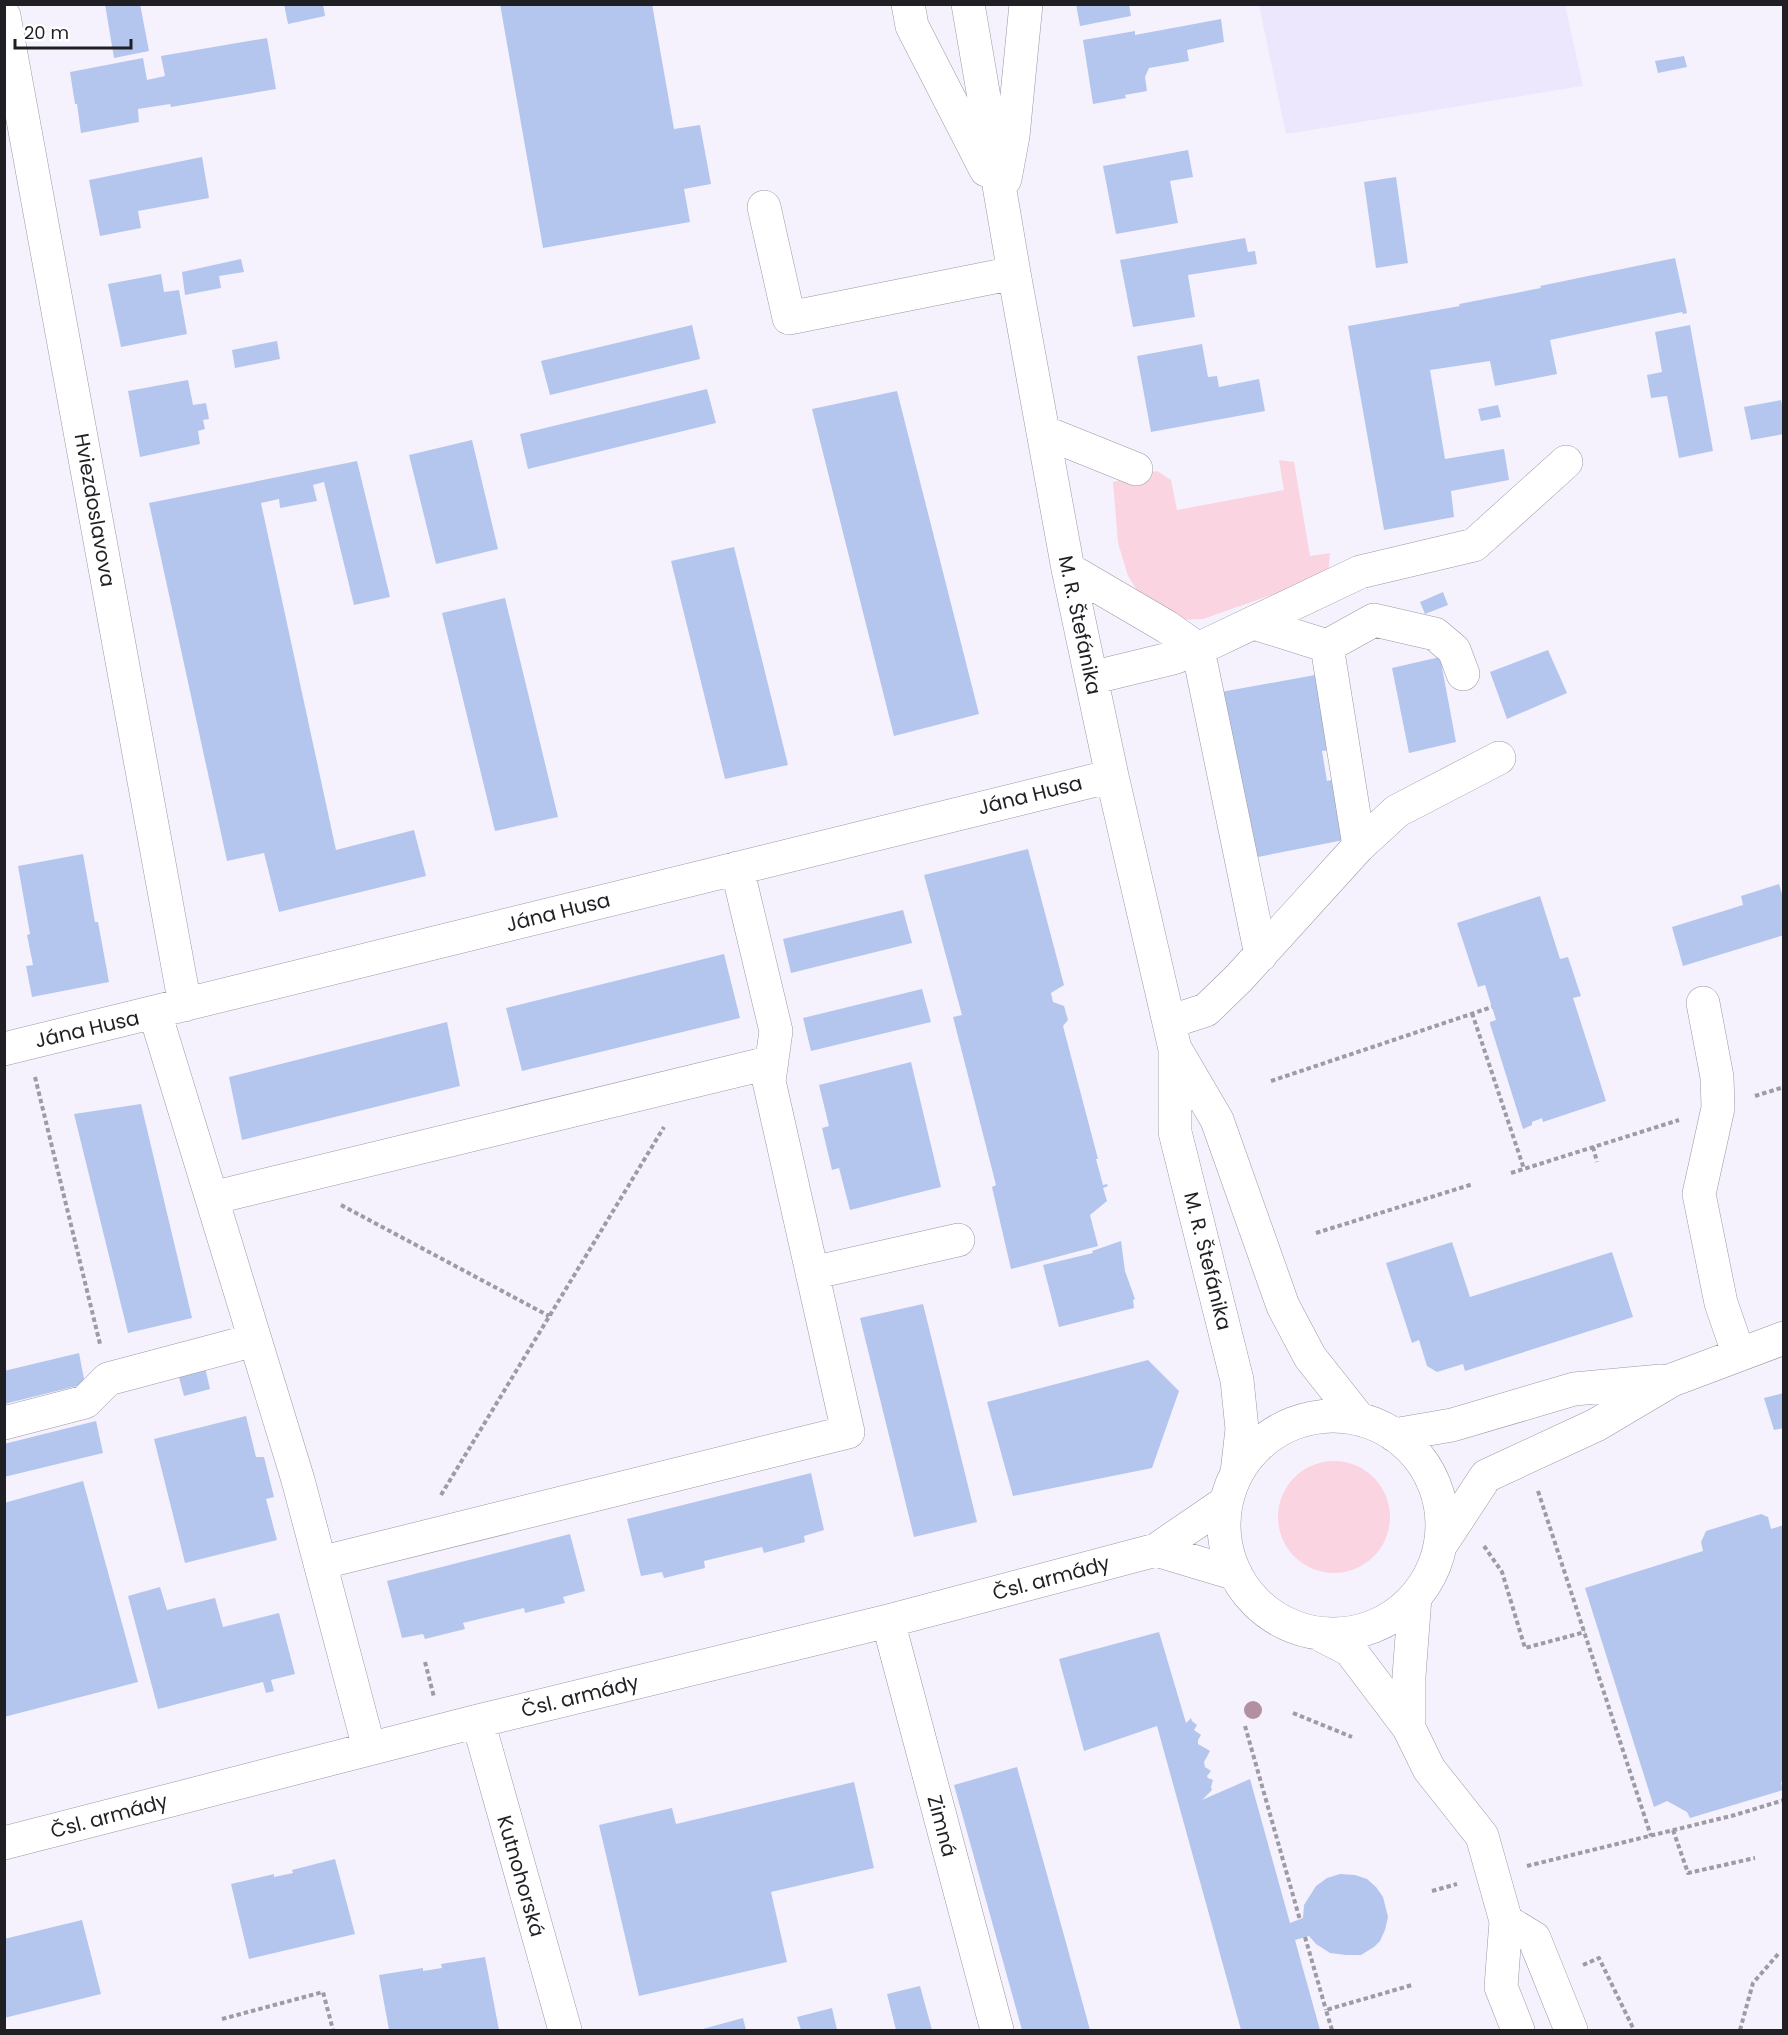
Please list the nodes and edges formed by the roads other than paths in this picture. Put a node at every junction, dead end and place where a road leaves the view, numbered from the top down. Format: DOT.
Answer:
graph roads {
  1 [pos="908,4"];
  2 [pos="968,4"];
  3 [pos="1026,4"];
  4 [pos="4,16"];
  5 [pos="1001,199"];
  6 [pos="764,207"];
  7 [pos="1014,273"];
  8 [pos="1044,432"];
  9 [pos="1566,462"];
  10 [pos="1136,469"];
  11 [pos="1068,569"];
  12 [pos="1254,623"];
  13 [pos="1327,646"];
  14 [pos="1198,649"];
  15 [pos="1463,674"];
  16 [pos="1091,678"];
  17 [pos="1499,758"];
  18 [pos="1112,776"];
  19 [pos="1359,846"];
  20 [pos="737,868"];
  21 [pos="1261,955"];
  22 [pos="1703,1003"];
  23 [pos="170,1009"];
  24 [pos="1172,1035"];
  25 [pos="4,1049"];
  26 [pos="772,1062"];
  27 [pos="212,1198"];
  28 [pos="958,1240"];
  29 [pos="812,1273"];
  30 [pos="1784,1338"];
  31 [pos="255,1340"];
  32 [pos="1739,1355"];
  33 [pos="1672,1380"];
  34 [pos="1359,1419"];
  35 [pos="4,1423"];
  36 [pos="1394,1435"];
  37 [pos="1231,1487"];
  38 [pos="1440,1546"];
  39 [pos="1156,1550"];
  40 [pos="320,1563"];
  41 [pos="1236,1574"];
  42 [pos="1415,1597"];
  43 [pos="888,1621"];
  44 [pos="1317,1633"];
  45 [pos="478,1721"];
  46 [pos="1409,1728"];
  47 [pos="369,1748"];
  48 [pos="4,1843"];
  49 [pos="1506,1921"];
  50 [pos="565,2031"];
  51 [pos="997,2031"];
  52 [pos="1518,2031"];
  53 [pos="1571,2031"];
  1 -- 5 [label="street"];
  2 -- 5 [label="street, M. R. Štefánika"];
  3 -- 5 [label="street"];
  4 -- 23 [label="street, Hviezdoslavova"];
  5 -- 7 [label="street, M. R. Štefánika"];
  6 -- 7 [label="street"];
  7 -- 8 [label="street, M. R. Štefánika"];
  8 -- 10 [label="street"];
  8 -- 11 [label="street, M. R. Štefánika"];
  9 -- 12 [label="street"];
  11 -- 14 [label="street"];
  11 -- 16 [label="street, M. R. Štefánika"];
  12 -- 13 [label="street"];
  12 -- 14 [label="street"];
  13 -- 15 [label="street"];
  13 -- 19 [label="street"];
  14 -- 16 [label="street"];
  14 -- 21 [label="street"];
  16 -- 18 [label="street, M. R. Štefánika"];
  17 -- 19 [label="street"];
  18 -- 20 [label="street, Jána Husa"];
  18 -- 24 [label="street, M. R. Štefánika"];
  19 -- 21 [label="street"];
  20 -- 23 [label="street, Jána Husa"];
  20 -- 26 [label="street"];
  21 -- 24 [label="street"];
  22 -- 32 [label="street"];
  23 -- 25 [label="street, Jána Husa"];
  23 -- 27 [label="street, Hviezdoslavova"];
  24 -- 34 [label="street, M. R. Štefánika"];
  24 -- 37 [label="street, M. R. Štefánika"];
  26 -- 27 [label="street"];
  26 -- 29 [label="street"];
  27 -- 31 [label="street, Hviezdoslavova"];
  28 -- 29 [label="street"];
  29 -- 40 [label="street"];
  30 -- 32 [label="street"];
  31 -- 35 [label="street"];
  31 -- 40 [label="street, Hviezdoslavova"];
  32 -- 33 [label="street"];
  33 -- 36 [label="street"];
  33 -- 38 [label="street"];
  34 -- 36 [label="street"];
  34 -- 37 [label="street"];
  36 -- 38 [label="street"];
  37 -- 39 [label="street"];
  37 -- 41 [label="street, M. R. Štefánika"];
  38 -- 42 [label="street"];
  39 -- 41 [label="street"];
  39 -- 43 [label="street, Čsl. armády"];
  40 -- 47 [label="street, Hviezdoslavova"];
  41 -- 44 [label="street, M. R. Štefánika"];
  42 -- 44 [label="street"];
  42 -- 46 [label="street"];
  43 -- 45 [label="street, Čsl. armády"];
  43 -- 51 [label="street, Zimná"];
  44 -- 46 [label="street"];
  45 -- 47 [label="street, Čsl. armády"];
  45 -- 50 [label="street, Kutnohorská"];
  46 -- 49 [label="street"];
  47 -- 48 [label="street, Čsl. armády"];
  49 -- 52 [label="street"];
  49 -- 53 [label="street"];
}
